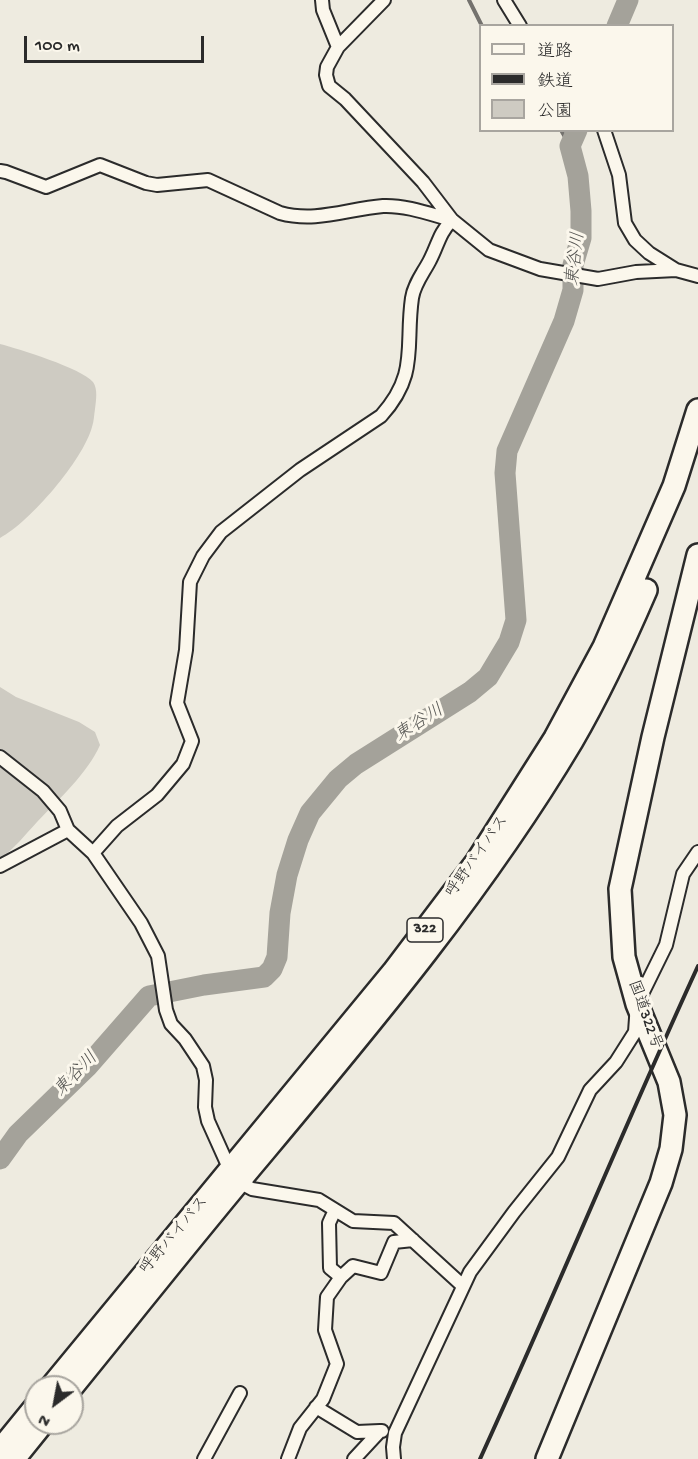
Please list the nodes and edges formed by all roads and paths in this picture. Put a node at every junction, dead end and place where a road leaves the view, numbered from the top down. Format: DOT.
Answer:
graph roads {
  1 [pos="322,0"];
  2 [pos="384,0"];
  3 [pos="504,0"];
  4 [pos="519,24"];
  5 [pos="338,47"];
  6 [pos="605,132"];
  7 [pos="0,171"];
  8 [pos="452,220"];
  9 [pos="676,270"];
  10 [pos="698,276"];
  11 [pos="698,410"];
  12 [pos="698,458"];
  13 [pos="698,555"];
  14 [pos="696,578"];
  15 [pos="0,757"];
  16 [pos="68,830"];
  17 [pos="698,852"];
  18 [pos="93,853"];
  19 [pos="0,866"];
  20 [pos="638,1004"];
  21 [pos="234,1176"];
  22 [pos="335,1210"];
  23 [pos="413,1240"];
  24 [pos="341,1278"];
  25 [pos="463,1286"];
  26 [pos="61,1375"];
  27 [pos="81,1375"];
  28 [pos="240,1393"];
  29 [pos="316,1407"];
  30 [pos="24,1421"];
  31 [pos="380,1431"];
  32 [pos="395,1433"];
  33 [pos="33,1435"];
  34 [pos="0,1450"];
  35 [pos="14,1459"];
  36 [pos="204,1459"];
  37 [pos="288,1459"];
  38 [pos="354,1459"];
  39 [pos="394,1459"];
  40 [pos="547,1459"];
  1 -- 5 [label="street"];
  2 -- 5 [label="street"];
  3 -- 4 [label="street"];
  5 -- 8 [label="street"];
  6 -- 9 [label="street"];
  7 -- 8 [label="street"];
  8 -- 9 [label="street"];
  8 -- 18 [label="street"];
  9 -- 10 [label="street"];
  11 -- 21 [label="highway, 呼野バイパス / 322"];
  12 -- 21 [label="highway, 呼野バイパス / 322"];
  13 -- 14 [label="highway, 国道322号"];
  14 -- 20 [label="highway, 国道322号"];
  15 -- 16 [label="street"];
  16 -- 18 [label="street"];
  16 -- 19 [label="street"];
  17 -- 20 [label="street"];
  18 -- 21 [label="street"];
  20 -- 25 [label="street"];
  20 -- 40 [label="highway, 国道322号"];
  21 -- 22 [label="street"];
  21 -- 26 [label="highway, 呼野バイパス / 322"];
  21 -- 27 [label="highway, 呼野バイパス / 322"];
  22 -- 23 [label="street"];
  22 -- 24 [label="street"];
  23 -- 24 [label="street"];
  23 -- 25 [label="street"];
  24 -- 29 [label="street"];
  25 -- 32 [label="street"];
  28 -- 36 [label="street"];
  29 -- 31 [label="street"];
  29 -- 37 [label="street"];
  30 -- 34 [label="highway"];
  31 -- 32 [label="street"];
  31 -- 38 [label="street"];
  32 -- 39 [label="street"];
  33 -- 35 [label="highway"];
}
